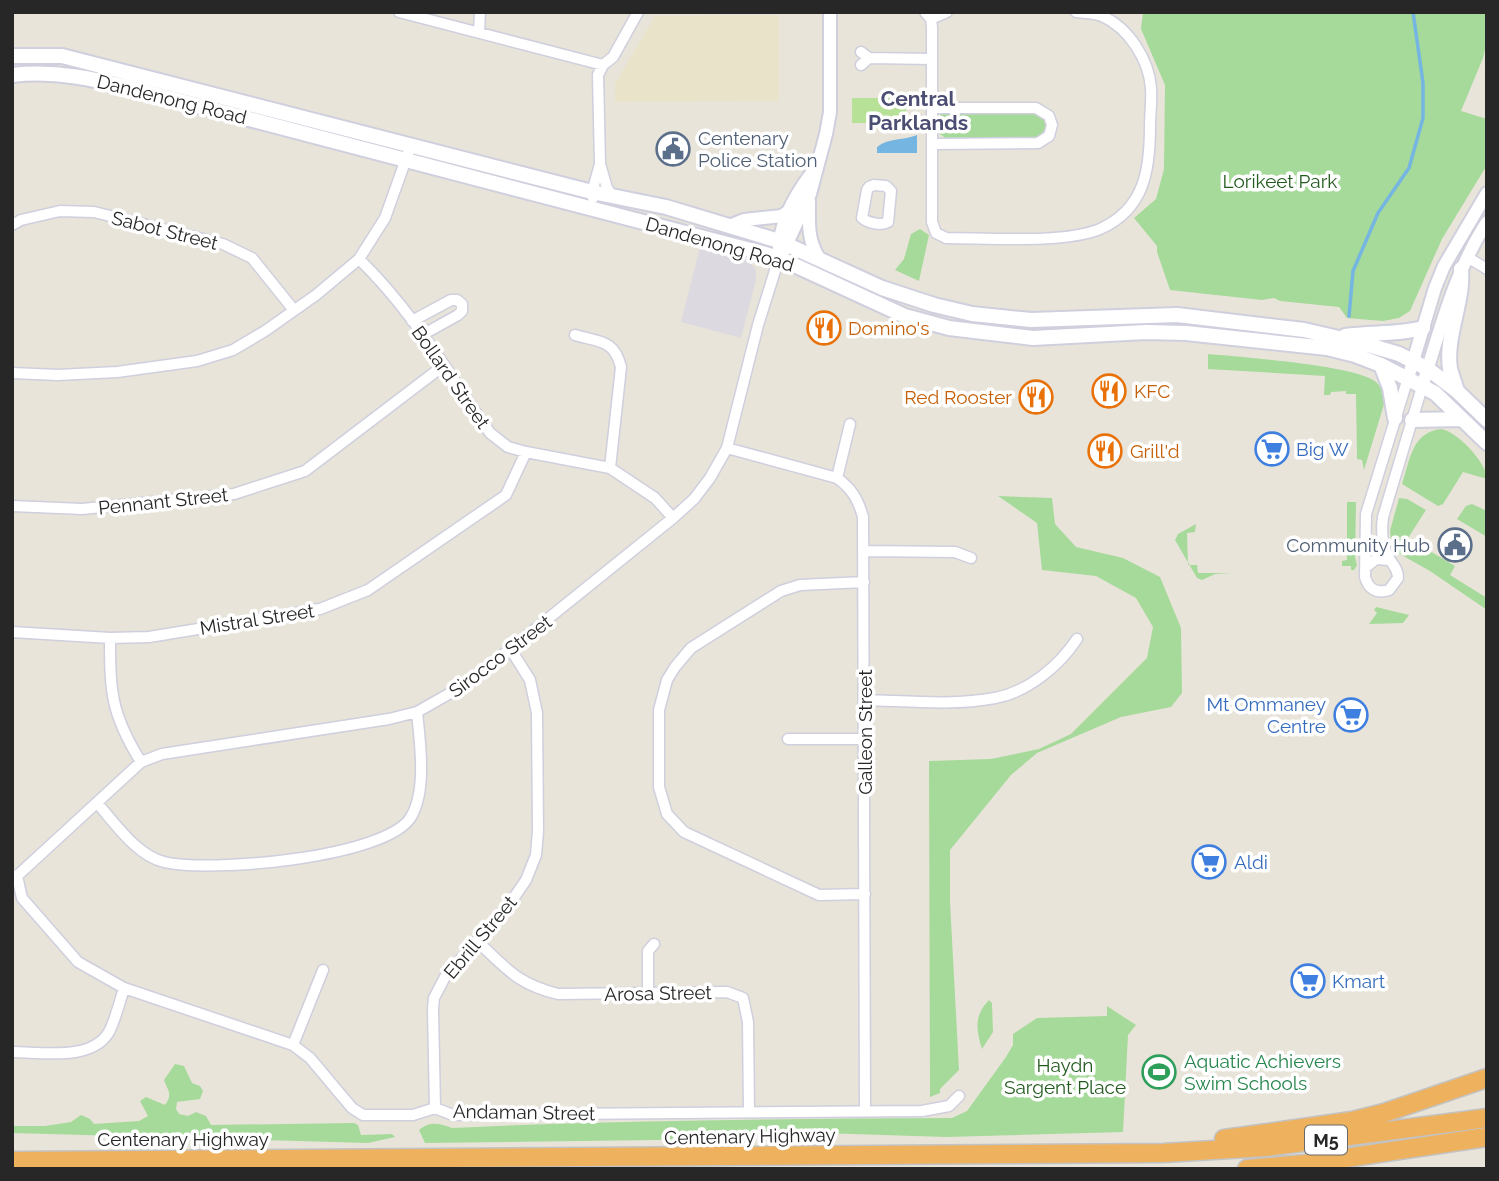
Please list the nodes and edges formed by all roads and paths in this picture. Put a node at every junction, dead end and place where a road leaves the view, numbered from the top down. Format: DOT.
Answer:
graph roads {
  1 [pos="399,12"];
  2 [pos="480,12"];
  3 [pos="638,12"];
  4 [pos="830,12"];
  5 [pos="947,12"];
  6 [pos="1076,12"];
  7 [pos="928,16"];
  8 [pos="480,32"];
  9 [pos="15,54"];
  10 [pos="864,59"];
  11 [pos="932,59"];
  12 [pos="603,65"];
  13 [pos="12,75"];
  14 [pos="933,108"];
  15 [pos="933,144"];
  16 [pos="411,145"];
  17 [pos="407,160"];
  18 [pos="600,164"];
  19 [pos="815,168"];
  20 [pos="592,192"];
  21 [pos="1487,193"];
  22 [pos="810,194"];
  23 [pos="613,197"];
  24 [pos="596,208"];
  25 [pos="791,209"];
  26 [pos="1487,222"];
  27 [pos="12,225"];
  28 [pos="729,226"];
  29 [pos="783,242"];
  30 [pos="779,258"];
  31 [pos="819,258"];
  32 [pos="359,259"];
  33 [pos="1464,263"];
  34 [pos="1487,269"];
  35 [pos="293,309"];
  36 [pos="412,321"];
  37 [pos="1423,328"];
  38 [pos="422,335"];
  39 [pos="575,335"];
  40 [pos="1337,337"];
  41 [pos="1413,360"];
  42 [pos="1381,365"];
  43 [pos="443,366"];
  44 [pos="1428,369"];
  45 [pos="12,373"];
  46 [pos="1408,378"];
  47 [pos="1457,391"];
  48 [pos="1421,393"];
  49 [pos="1395,418"];
  50 [pos="1462,419"];
  51 [pos="1487,419"];
  52 [pos="1412,420"];
  53 [pos="850,424"];
  54 [pos="1487,443"];
  55 [pos="727,448"];
  56 [pos="526,452"];
  57 [pos="610,468"];
  58 [pos="837,478"];
  59 [pos="12,506"];
  60 [pos="673,518"];
  61 [pos="863,551"];
  62 [pos="971,558"];
  63 [pos="1390,560"];
  64 [pos="1366,567"];
  65 [pos="864,582"];
  66 [pos="12,632"];
  67 [pos="110,638"];
  68 [pos="1077,639"];
  69 [pos="511,650"];
  70 [pos="865,700"];
  71 [pos="417,712"];
  72 [pos="864,739"];
  73 [pos="788,740"];
  74 [pos="141,762"];
  75 [pos="97,803"];
  76 [pos="15,876"];
  77 [pos="865,894"];
  78 [pos="477,941"];
  79 [pos="654,944"];
  80 [pos="323,970"];
  81 [pos="124,988"];
  82 [pos="648,993"];
  83 [pos="293,1045"];
  84 [pos="12,1052"];
  85 [pos="1487,1078"];
  86 [pos="959,1097"];
  87 [pos="435,1108"];
  88 [pos="865,1110"];
  89 [pos="749,1111"];
  90 [pos="1487,1118"];
  91 [pos="1487,1137"];
  92 [pos="12,1150"];
  93 [pos="1163,1153"];
  94 [pos="109,1160"];
  95 [pos="12,1161"];
  96 [pos="1247,1169"];
  1 -- 8 [label="street"];
  2 -- 8 [label="street"];
  3 -- 12 [label="street"];
  4 -- 19 [label="street"];
  5 -- 7 [label="street"];
  6 -- 15 [label="street"];
  7 -- 11 [label="street"];
  8 -- 12 [label="street"];
  9 -- 16 [label="main road, Dandenong Road"];
  10 -- 11 [label="street"];
  11 -- 14 [label="street"];
  12 -- 18 [label="street"];
  13 -- 17 [label="main road, Dandenong Road"];
  14 -- 15 [label="street"];
  14 -- 15 [label="street"];
  16 -- 17 [label="street"];
  16 -- 20 [label="main road, Dandenong Road"];
  17 -- 24 [label="main road, Dandenong Road"];
  17 -- 32 [label="street"];
  18 -- 20 [label="street"];
  18 -- 23 [label="street"];
  19 -- 22 [label="street"];
  19 -- 25 [label="street"];
  20 -- 23 [label="main road, Dandenong Road"];
  20 -- 24 [label="street"];
  21 -- 37 [label="street"];
  22 -- 29 [label="street"];
  22 -- 31 [label="street"];
  23 -- 28 [label="main road, Dandenong Road"];
  24 -- 30 [label="main road, Dandenong Road"];
  25 -- 28 [label="street"];
  25 -- 29 [label="street"];
  26 -- 33 [label="street"];
  27 -- 35 [label="street, Sabot Street"];
  28 -- 29 [label="main road, Dandenong Road"];
  29 -- 30 [label="street"];
  29 -- 31 [label="main road, Dandenong Road"];
  30 -- 42 [label="main road, Dandenong Road"];
  30 -- 55 [label="street, Sirocco Street"];
  31 -- 40 [label="main road, Dandenong Road"];
  32 -- 35 [label="street"];
  32 -- 36 [label="street, Bollard Street"];
  33 -- 34 [label="street"];
  33 -- 44 [label="street"];
  33 -- 47 [label="main road"];
  35 -- 45 [label="street"];
  36 -- 38 [label="street, Bollard Street"];
  36 -- 38 [label="street"];
  37 -- 40 [label="main road"];
  37 -- 41 [label="street"];
  38 -- 43 [label="street, Bollard Street"];
  39 -- 57 [label="street"];
  40 -- 41 [label="main road, Dandenong Road"];
  41 -- 44 [label="main road, Dandenong Road"];
  41 -- 46 [label="street"];
  42 -- 46 [label="main road, Dandenong Road"];
  42 -- 49 [label="main road"];
  43 -- 56 [label="street, Bollard Street"];
  43 -- 59 [label="street, Pennant Street"];
  44 -- 47 [label="main road, Dandenong Road"];
  44 -- 48 [label="street"];
  46 -- 48 [label="main road, Dandenong Road"];
  46 -- 49 [label="street"];
  47 -- 51 [label="main road, Dandenong Road"];
  48 -- 50 [label="main road, Dandenong Road"];
  48 -- 52 [label="street"];
  49 -- 64 [label="street"];
  50 -- 52 [label="main road"];
  50 -- 54 [label="main road, Dandenong Road"];
  52 -- 63 [label="street"];
  53 -- 58 [label="street"];
  55 -- 58 [label="street"];
  55 -- 60 [label="street, Sirocco Street"];
  56 -- 57 [label="street, Bollard Street"];
  56 -- 67 [label="street, Mistral Street"];
  57 -- 60 [label="street, Bollard Street"];
  58 -- 61 [label="street, Galleon Street"];
  60 -- 69 [label="street, Sirocco Street"];
  61 -- 62 [label="street"];
  61 -- 65 [label="street, Galleon Street"];
  63 -- 64 [label="street"];
  63 -- 64 [label="street"];
  65 -- 70 [label="street, Galleon Street"];
  65 -- 77 [label="street"];
  66 -- 67 [label="street, Mistral Street"];
  67 -- 74 [label="street"];
  68 -- 70 [label="street"];
  69 -- 71 [label="street, Sirocco Street"];
  69 -- 78 [label="street, Ebrill Street"];
  70 -- 72 [label="street, Galleon Street"];
  71 -- 74 [label="street, Sirocco Street"];
  71 -- 75 [label="street"];
  72 -- 73 [label="street"];
  72 -- 77 [label="street, Galleon Street"];
  74 -- 75 [label="street, Sirocco Street"];
  75 -- 76 [label="street, Sirocco Street"];
  76 -- 81 [label="street, Andaman Street"];
  77 -- 88 [label="street, Galleon Street"];
  78 -- 82 [label="street, Arosa Street"];
  78 -- 87 [label="street, Ebrill Street"];
  79 -- 82 [label="street"];
  80 -- 83 [label="street"];
  81 -- 83 [label="street, Andaman Street"];
  81 -- 84 [label="street"];
  82 -- 89 [label="street, Arosa Street"];
  83 -- 87 [label="street, Andaman Street"];
  85 -- 93 [label="highway"];
  86 -- 88 [label="street, Andaman Street"];
  87 -- 89 [label="street, Andaman Street"];
  88 -- 89 [label="street, Andaman Street"];
  90 -- 93 [label="highway, Centenary Highway / M5"];
  91 -- 96 [label="highway, M5"];
  92 -- 94 [label="highway"];
  93 -- 94 [label="highway, Centenary Highway / M5"];
  94 -- 95 [label="highway, Centenary Highway / M5"];
}
